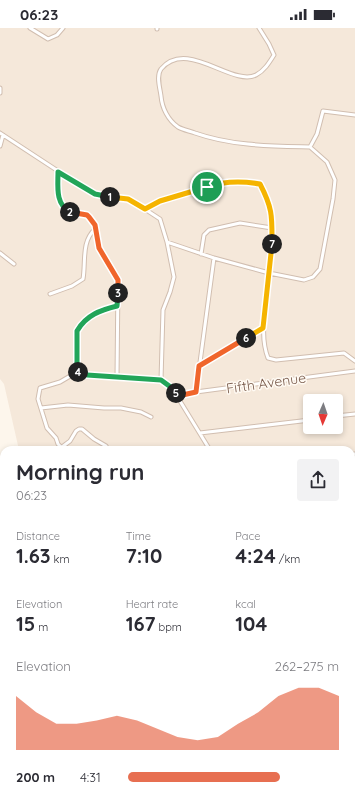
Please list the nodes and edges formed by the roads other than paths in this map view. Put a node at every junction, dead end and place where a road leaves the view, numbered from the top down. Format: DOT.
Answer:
graph roads {
  1 [pos="30,28"];
  2 [pos="63,28"];
  3 [pos="259,28"];
  4 [pos="0,88"];
  5 [pos="0,93"];
  6 [pos="355,116"];
  7 [pos="2,134"];
  8 [pos="0,146"];
  9 [pos="310,147"];
  10 [pos="58,172"];
  11 [pos="145,209"];
  12 [pos="272,228"];
  13 [pos="95,229"];
  14 [pos="167,242"];
  15 [pos="0,252"];
  16 [pos="201,254"];
  17 [pos="214,258"];
  18 [pos="14,264"];
  19 [pos="269,273"];
  20 [pos="50,294"];
  21 [pos="117,306"];
  22 [pos="263,328"];
  23 [pos="355,361"];
  24 [pos="199,366"];
  25 [pos="355,371"];
  26 [pos="77,372"];
  27 [pos="117,377"];
  28 [pos="161,380"];
  29 [pos="196,392"];
  30 [pos="178,396"];
  31 [pos="41,408"];
  32 [pos="355,414"];
  33 [pos="343,415"];
  34 [pos="151,417"];
  35 [pos="303,421"];
  36 [pos="200,433"];
  37 [pos="60,446"];
  38 [pos="66,446"];
  39 [pos="106,446"];
  40 [pos="208,446"];
  1 -- 2 [label="street"];
  3 -- 9 [label="street"];
  4 -- 5 [label="street"];
  6 -- 9 [label="street"];
  7 -- 8 [label="street"];
  7 -- 10 [label="street"];
  9 -- 19 [label="street"];
  10 -- 11 [label="street"];
  10 -- 13 [label="street"];
  11 -- 12 [label="street"];
  11 -- 14 [label="street"];
  12 -- 16 [label="street"];
  12 -- 19 [label="street"];
  13 -- 20 [label="street"];
  13 -- 21 [label="street"];
  14 -- 16 [label="street"];
  14 -- 28 [label="street"];
  15 -- 18 [label="street"];
  16 -- 17 [label="street"];
  17 -- 19 [label="street"];
  17 -- 24 [label="street"];
  19 -- 22 [label="street"];
  21 -- 26 [label="street"];
  21 -- 27 [label="street"];
  22 -- 23 [label="street"];
  22 -- 24 [label="street"];
  24 -- 29 [label="street"];
  25 -- 29 [label="street, Fifth Avenue"];
  26 -- 27 [label="street"];
  26 -- 31 [label="street"];
  27 -- 28 [label="street"];
  28 -- 30 [label="street"];
  29 -- 30 [label="street, Fifth Avenue"];
  30 -- 36 [label="street"];
  31 -- 34 [label="street"];
  31 -- 37 [label="street"];
  32 -- 33 [label="street"];
  35 -- 36 [label="street"];
  36 -- 40 [label="street"];
  38 -- 39 [label="street"];
}
